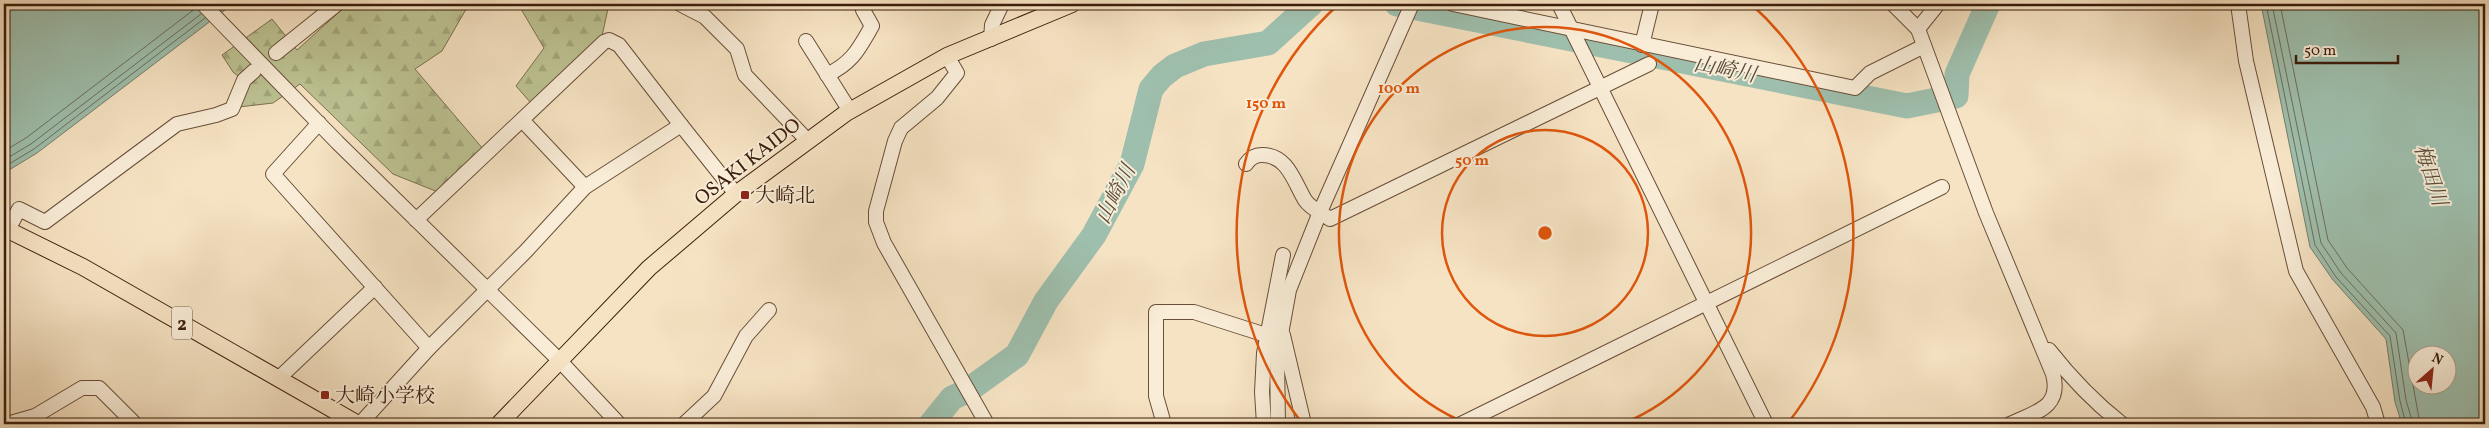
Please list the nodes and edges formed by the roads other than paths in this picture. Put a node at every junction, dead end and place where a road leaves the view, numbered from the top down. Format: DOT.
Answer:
graph roads {
  1 [pos="202,4"];
  2 [pos="337,4"];
  3 [pos="680,4"];
  4 [pos="863,4"];
  5 [pos="1002,4"];
  6 [pos="1072,4"];
  7 [pos="1453,4"];
  8 [pos="1559,4"];
  9 [pos="1652,4"];
  10 [pos="1893,4"];
  11 [pos="1938,4"];
  12 [pos="2238,4"];
  13 [pos="1410,7"];
  14 [pos="1918,30"];
  15 [pos="1575,37"];
  16 [pos="991,39"];
  17 [pos="806,40"];
  18 [pos="1642,45"];
  19 [pos="1924,46"];
  20 [pos="276,53"];
  21 [pos="947,56"];
  22 [pos="1649,64"];
  23 [pos="254,72"];
  24 [pos="828,75"];
  25 [pos="1601,89"];
  26 [pos="850,111"];
  27 [pos="522,120"];
  28 [pos="319,123"];
  29 [pos="681,125"];
  30 [pos="808,141"];
  31 [pos="1246,164"];
  32 [pos="1942,187"];
  33 [pos="585,188"];
  34 [pos="736,194"];
  35 [pos="1320,212"];
  36 [pos="416,220"];
  37 [pos="6,229"];
  38 [pos="1283,255"];
  39 [pos="375,287"];
  40 [pos="487,289"];
  41 [pos="1706,302"];
  42 [pos="769,310"];
  43 [pos="1282,330"];
  44 [pos="1266,335"];
  45 [pos="2037,336"];
  46 [pos="429,348"];
  47 [pos="560,361"];
  48 [pos="279,378"];
  49 [pos="7,424"];
  50 [pos="135,424"];
  51 [pos="359,424"];
  52 [pos="499,424"];
  53 [pos="619,424"];
  54 [pos="684,424"];
  55 [pos="986,424"];
  56 [pos="1164,424"];
  57 [pos="1264,424"];
  58 [pos="1278,424"];
  59 [pos="1304,424"];
  60 [pos="1461,424"];
  61 [pos="1766,424"];
  62 [pos="2010,424"];
  63 [pos="2122,424"];
  64 [pos="2378,424"];
  1 -- 28 [label="street"];
  2 -- 20 [label="street"];
  3 -- 30 [label="street"];
  4 -- 24 [label="street"];
  5 -- 16 [label="street"];
  6 -- 16 [label="main road, OSAKI KAIDO"];
  7 -- 15 [label="street"];
  8 -- 15 [label="street"];
  9 -- 18 [label="street"];
  10 -- 14 [label="street"];
  11 -- 14 [label="street"];
  12 -- 64 [label="street"];
  13 -- 35 [label="street"];
  14 -- 19 [label="street"];
  15 -- 18 [label="street"];
  15 -- 25 [label="street"];
  16 -- 21 [label="main road, OSAKI KAIDO"];
  17 -- 24 [label="street"];
  18 -- 19 [label="street"];
  19 -- 45 [label="street"];
  21 -- 26 [label="main road, OSAKI KAIDO"];
  21 -- 55 [label="street"];
  22 -- 25 [label="street"];
  23 -- 37 [label="street"];
  24 -- 26 [label="street"];
  25 -- 35 [label="street"];
  25 -- 41 [label="street"];
  26 -- 30 [label="main road, OSAKI KAIDO"];
  27 -- 29 [label="street"];
  27 -- 33 [label="street"];
  27 -- 36 [label="street"];
  28 -- 36 [label="street"];
  28 -- 39 [label="street"];
  29 -- 33 [label="street"];
  29 -- 34 [label="street"];
  30 -- 34 [label="main road, OSAKI KAIDO"];
  31 -- 35 [label="street"];
  32 -- 41 [label="street"];
  33 -- 40 [label="street"];
  34 -- 47 [label="main road, OSAKI KAIDO"];
  35 -- 43 [label="street"];
  36 -- 40 [label="street"];
  37 -- 48 [label="main road, 2"];
  38 -- 44 [label="street"];
  39 -- 46 [label="street"];
  39 -- 48 [label="street"];
  40 -- 46 [label="street"];
  40 -- 47 [label="street"];
  41 -- 60 [label="street"];
  41 -- 61 [label="street"];
  42 -- 54 [label="street"];
  43 -- 58 [label="street"];
  43 -- 59 [label="street"];
  44 -- 56 [label="street"];
  44 -- 57 [label="street"];
  45 -- 62 [label="street"];
  45 -- 63 [label="street"];
  46 -- 51 [label="street"];
  47 -- 52 [label="main road, OSAKI KAIDO"];
  47 -- 53 [label="street"];
  48 -- 51 [label="main road, 2"];
  49 -- 50 [label="street"];
}
